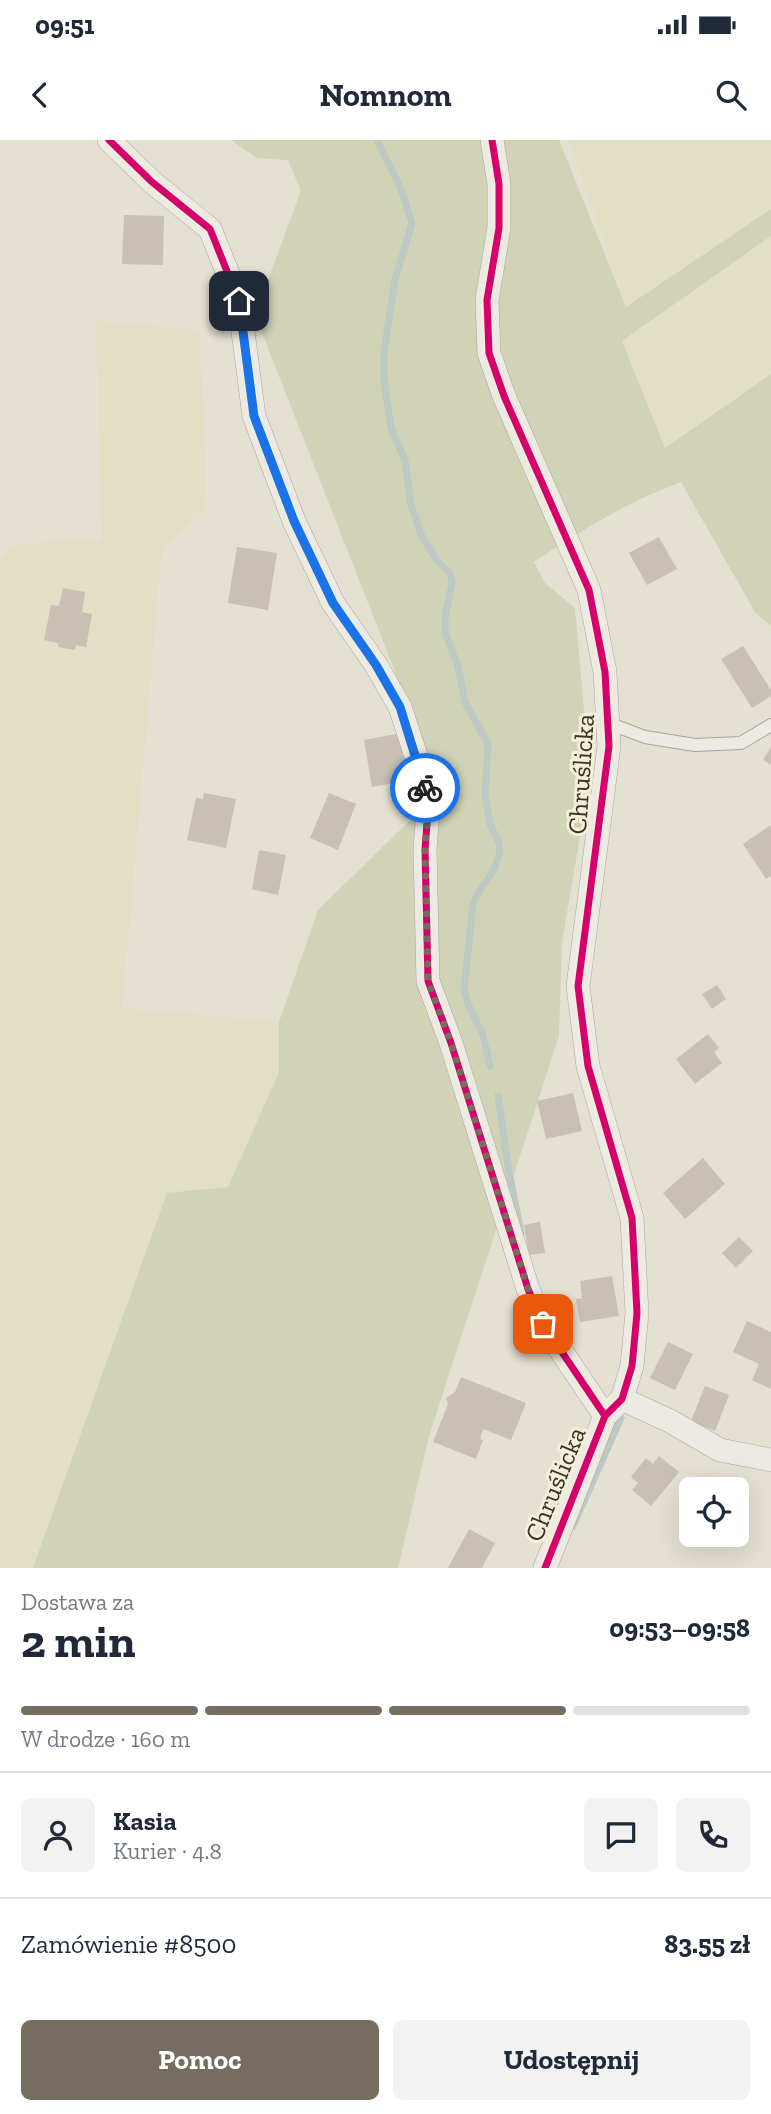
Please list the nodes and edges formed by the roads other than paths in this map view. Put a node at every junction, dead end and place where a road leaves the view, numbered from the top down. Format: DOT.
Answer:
graph roads {
  1 [pos="109,140"];
  2 [pos="492,140"];
  3 [pos="608,723"];
  4 [pos="771,725"];
  5 [pos="622,1399"];
  6 [pos="605,1416"];
  7 [pos="771,1460"];
  8 [pos="545,1568"];
  1 -- 6 [label="street, Chruślicka"];
  2 -- 3 [label="street, Chruślicka"];
  3 -- 4 [label="lane"];
  3 -- 5 [label="street, Chruślicka"];
  5 -- 6 [label="street, Chruślicka"];
  5 -- 7 [label="street"];
  6 -- 8 [label="street, Chruślicka"];
}
